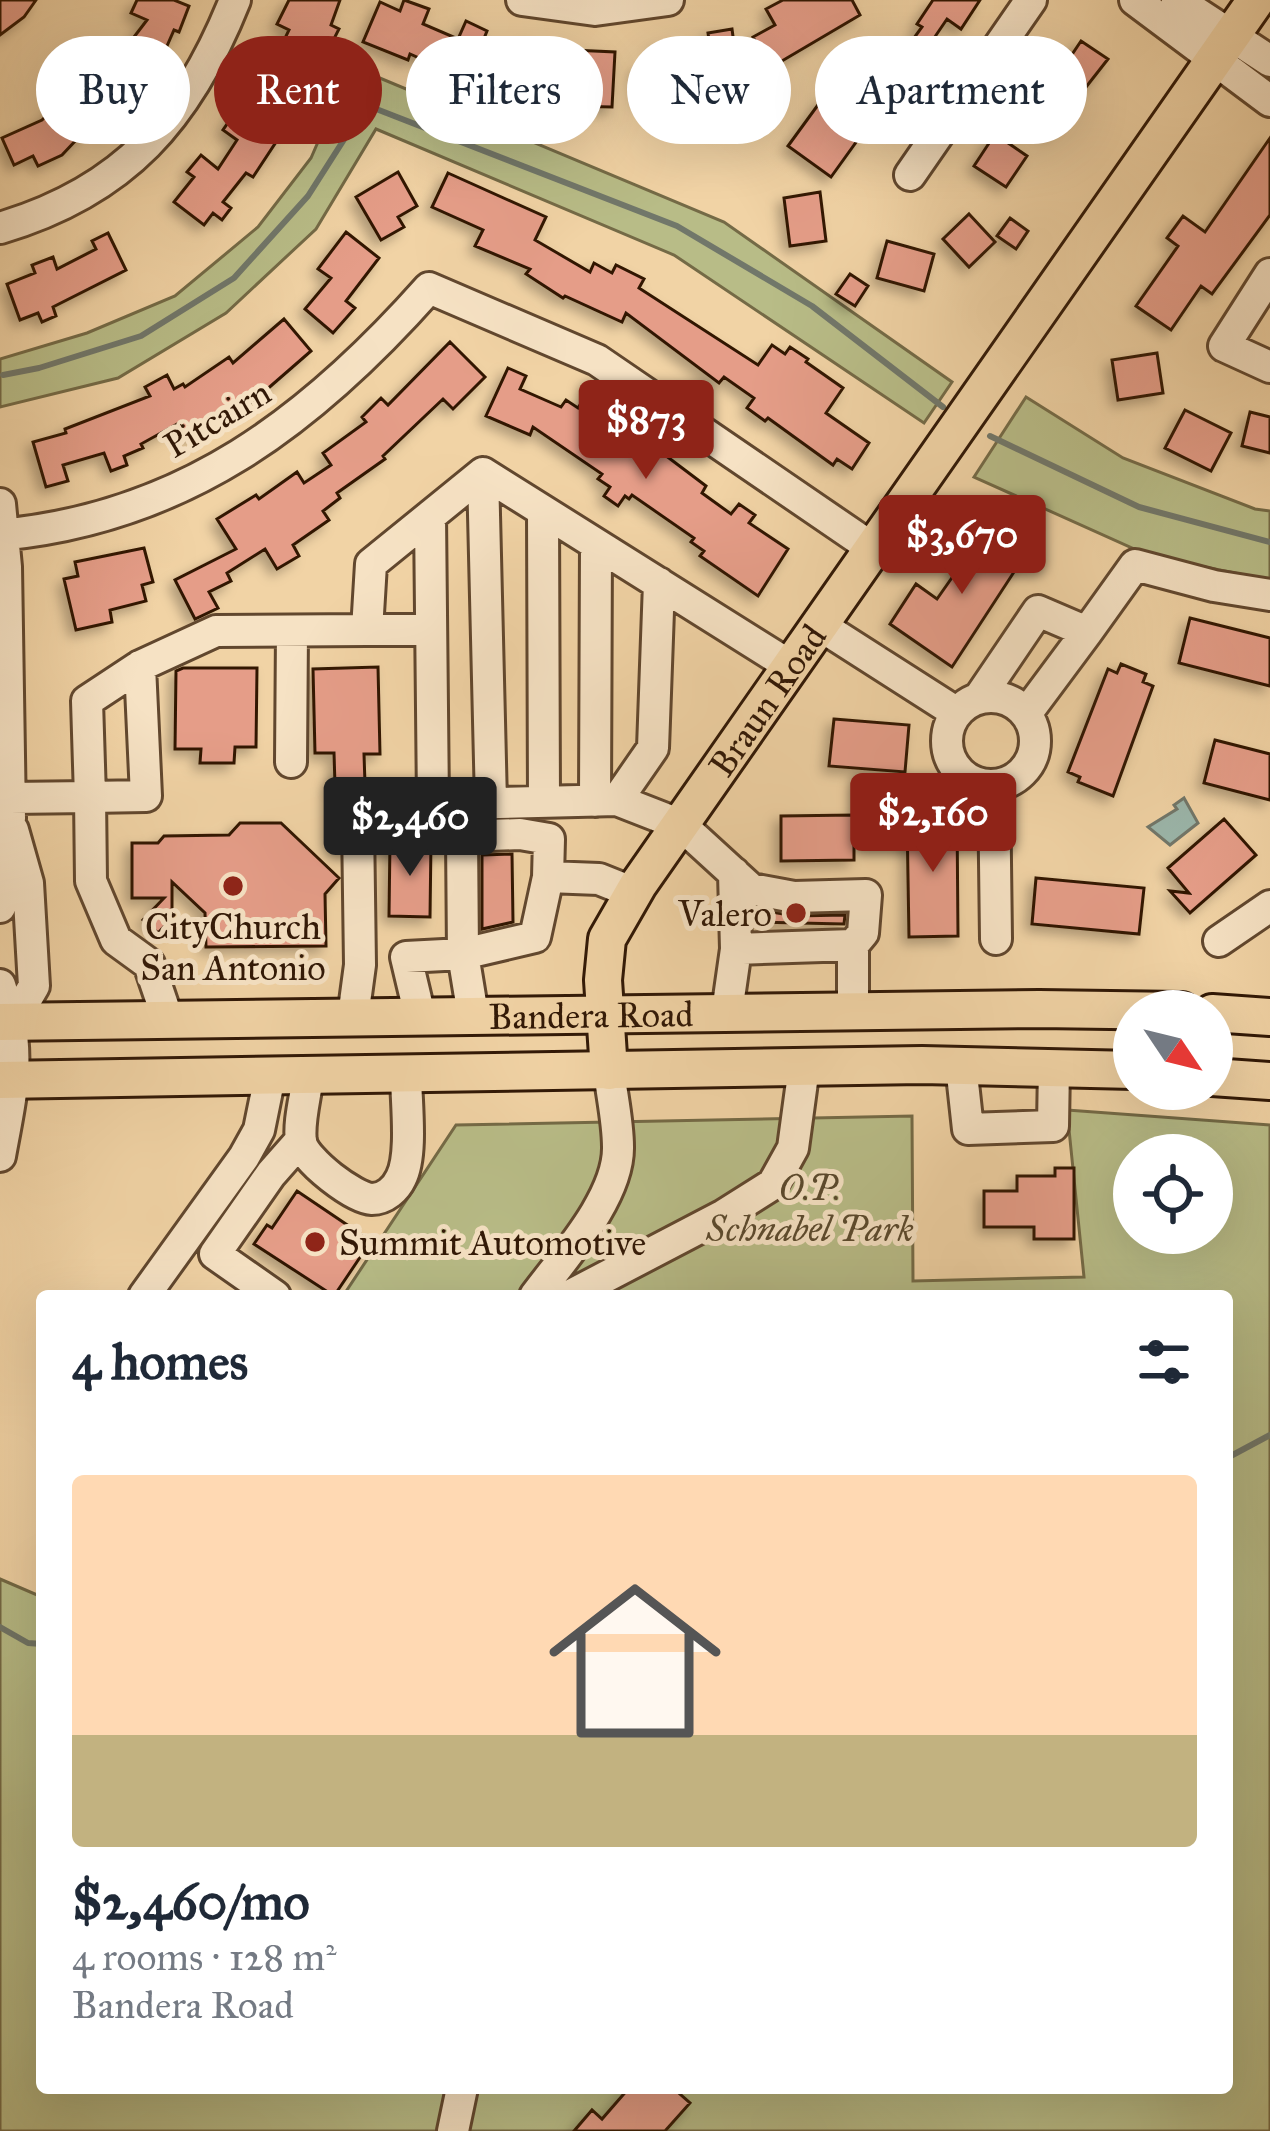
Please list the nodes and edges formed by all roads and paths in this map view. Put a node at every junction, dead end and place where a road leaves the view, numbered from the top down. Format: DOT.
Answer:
graph roads {
  1 [pos="235,0"];
  2 [pos="522,0"];
  3 [pos="668,0"];
  4 [pos="1031,0"];
  5 [pos="1136,0"];
  6 [pos="1178,0"];
  7 [pos="1256,0"];
  8 [pos="1223,48"];
  9 [pos="1270,61"];
  10 [pos="1270,101"];
  11 [pos="910,175"];
  12 [pos="0,228"];
  13 [pos="1270,274"];
  14 [pos="1270,367"];
  15 [pos="483,473"];
  16 [pos="543,511"];
  17 [pos="430,516"];
  18 [pos="1,524"];
  19 [pos="596,544"];
  20 [pos="875,550"];
  21 [pos="659,583"];
  22 [pos="1270,595"];
  23 [pos="821,626"];
  24 [pos="367,630"];
  25 [pos="431,630"];
  26 [pos="292,631"];
  27 [pos="1087,632"];
  28 [pos="140,666"];
  29 [pos="792,667"];
  30 [pos="4,682"];
  31 [pos="968,705"];
  32 [pos="1026,713"];
  33 [pos="4,750"];
  34 [pos="291,763"];
  35 [pos="994,785"];
  36 [pos="89,797"];
  37 [pos="606,800"];
  38 [pos="544,802"];
  39 [pos="490,803"];
  40 [pos="433,804"];
  41 [pos="10,808"];
  42 [pos="681,825"];
  43 [pos="734,873"];
  44 [pos="548,877"];
  45 [pos="634,893"];
  46 [pos="1270,906"];
  47 [pos="0,907"];
  48 [pos="996,939"];
  49 [pos="1219,941"];
  50 [pos="853,945"];
  51 [pos="736,949"];
  52 [pos="463,954"];
  53 [pos="0,985"];
  54 [pos="853,1011"];
  55 [pos="1113,1011"];
  56 [pos="727,1012"];
  57 [pos="605,1013"];
  58 [pos="1233,1014"];
  59 [pos="420,1016"];
  60 [pos="473,1016"];
  61 [pos="1270,1016"];
  62 [pos="352,1017"];
  63 [pos="168,1020"];
  64 [pos="6,1022"];
  65 [pos="962,1065"];
  66 [pos="1054,1066"];
  67 [pos="803,1067"];
  68 [pos="1113,1069"];
  69 [pos="609,1071"];
  70 [pos="406,1074"];
  71 [pos="270,1076"];
  72 [pos="308,1076"];
  73 [pos="1233,1079"];
  74 [pos="7,1080"];
  75 [pos="1270,1082"];
  76 [pos="301,1140"];
  77 [pos="0,1156"];
  78 [pos="148,1290"];
  79 [pos="266,1290"];
  80 [pos="540,1290"];
  81 [pos="580,1290"];
  82 [pos="461,2094"];
  83 [pos="453,2131"];
  1 -- 12 [label="street"];
  2 -- 3 [label="street"];
  4 -- 11 [label="street"];
  5 -- 8 [label="street"];
  6 -- 8 [label="street"];
  7 -- 8 [label="main road, Braun Road"];
  8 -- 9 [label="street"];
  8 -- 10 [label="street"];
  8 -- 20 [label="main road, Braun Road"];
  13 -- 14 [label="street"];
  15 -- 16 [label="street"];
  15 -- 17 [label="street"];
  15 -- 39 [label="street"];
  16 -- 19 [label="street"];
  16 -- 38 [label="street"];
  17 -- 24 [label="street"];
  17 -- 25 [label="street"];
  18 -- 20 [label="street, Pitcairn"];
  18 -- 30 [label="street"];
  19 -- 21 [label="street"];
  19 -- 37 [label="street"];
  20 -- 23 [label="main road, Braun Road"];
  21 -- 29 [label="street"];
  21 -- 37 [label="street"];
  22 -- 27 [label="street"];
  23 -- 29 [label="main road, Braun Road"];
  23 -- 31 [label="street"];
  24 -- 25 [label="street"];
  24 -- 26 [label="street"];
  25 -- 40 [label="street"];
  26 -- 28 [label="street"];
  26 -- 34 [label="street"];
  27 -- 31 [label="street"];
  27 -- 32 [label="street"];
  28 -- 36 [label="street"];
  28 -- 36 [label="street"];
  29 -- 42 [label="main road, Braun Road"];
  30 -- 33 [label="street"];
  31 -- 32 [label="street"];
  31 -- 35 [label="street"];
  32 -- 35 [label="street"];
  33 -- 41 [label="street"];
  35 -- 48 [label="street"];
  36 -- 41 [label="street"];
  36 -- 63 [label="street"];
  37 -- 38 [label="street"];
  37 -- 42 [label="street"];
  38 -- 39 [label="street"];
  39 -- 40 [label="street"];
  40 -- 62 [label="street"];
  41 -- 47 [label="street"];
  41 -- 64 [label="street"];
  42 -- 43 [label="street"];
  42 -- 45 [label="main road, Braun Road"];
  43 -- 50 [label="street"];
  43 -- 51 [label="street"];
  44 -- 45 [label="street"];
  44 -- 52 [label="street"];
  44 -- 52 [label="street"];
  45 -- 57 [label="main road, Braun Road"];
  46 -- 49 [label="street"];
  50 -- 51 [label="street"];
  50 -- 54 [label="street"];
  51 -- 56 [label="street"];
  52 -- 59 [label="street"];
  52 -- 60 [label="street"];
  53 -- 64 [label="street"];
  54 -- 55 [label="main road, Bandera Road"];
  54 -- 56 [label="main road, Bandera Road"];
  56 -- 57 [label="main road, Bandera Road"];
  57 -- 60 [label="main road, Bandera Road"];
  57 -- 69 [label="main road, Braun Road"];
  58 -- 61 [label="main road"];
  59 -- 60 [label="main road, Bandera Road"];
  59 -- 62 [label="main road, Bandera Road"];
  62 -- 63 [label="main road, Bandera Road"];
  63 -- 64 [label="main road, Bandera Road"];
  64 -- 74 [label="street"];
  65 -- 66 [label="main road, Bandera Road"];
  65 -- 66 [label="street"];
  65 -- 67 [label="main road, Bandera Road"];
  66 -- 68 [label="main road, Bandera Road"];
  67 -- 69 [label="main road, Bandera Road"];
  67 -- 81 [label="street"];
  69 -- 70 [label="main road, Bandera Road"];
  69 -- 80 [label="street"];
  70 -- 72 [label="main road, Bandera Road"];
  70 -- 76 [label="street"];
  71 -- 72 [label="main road, Bandera Road"];
  71 -- 74 [label="main road, Bandera Road"];
  71 -- 78 [label="street"];
  72 -- 76 [label="street"];
  73 -- 75 [label="main road"];
  74 -- 77 [label="street"];
  76 -- 79 [label="street"];
  82 -- 83 [label="street"];
}
